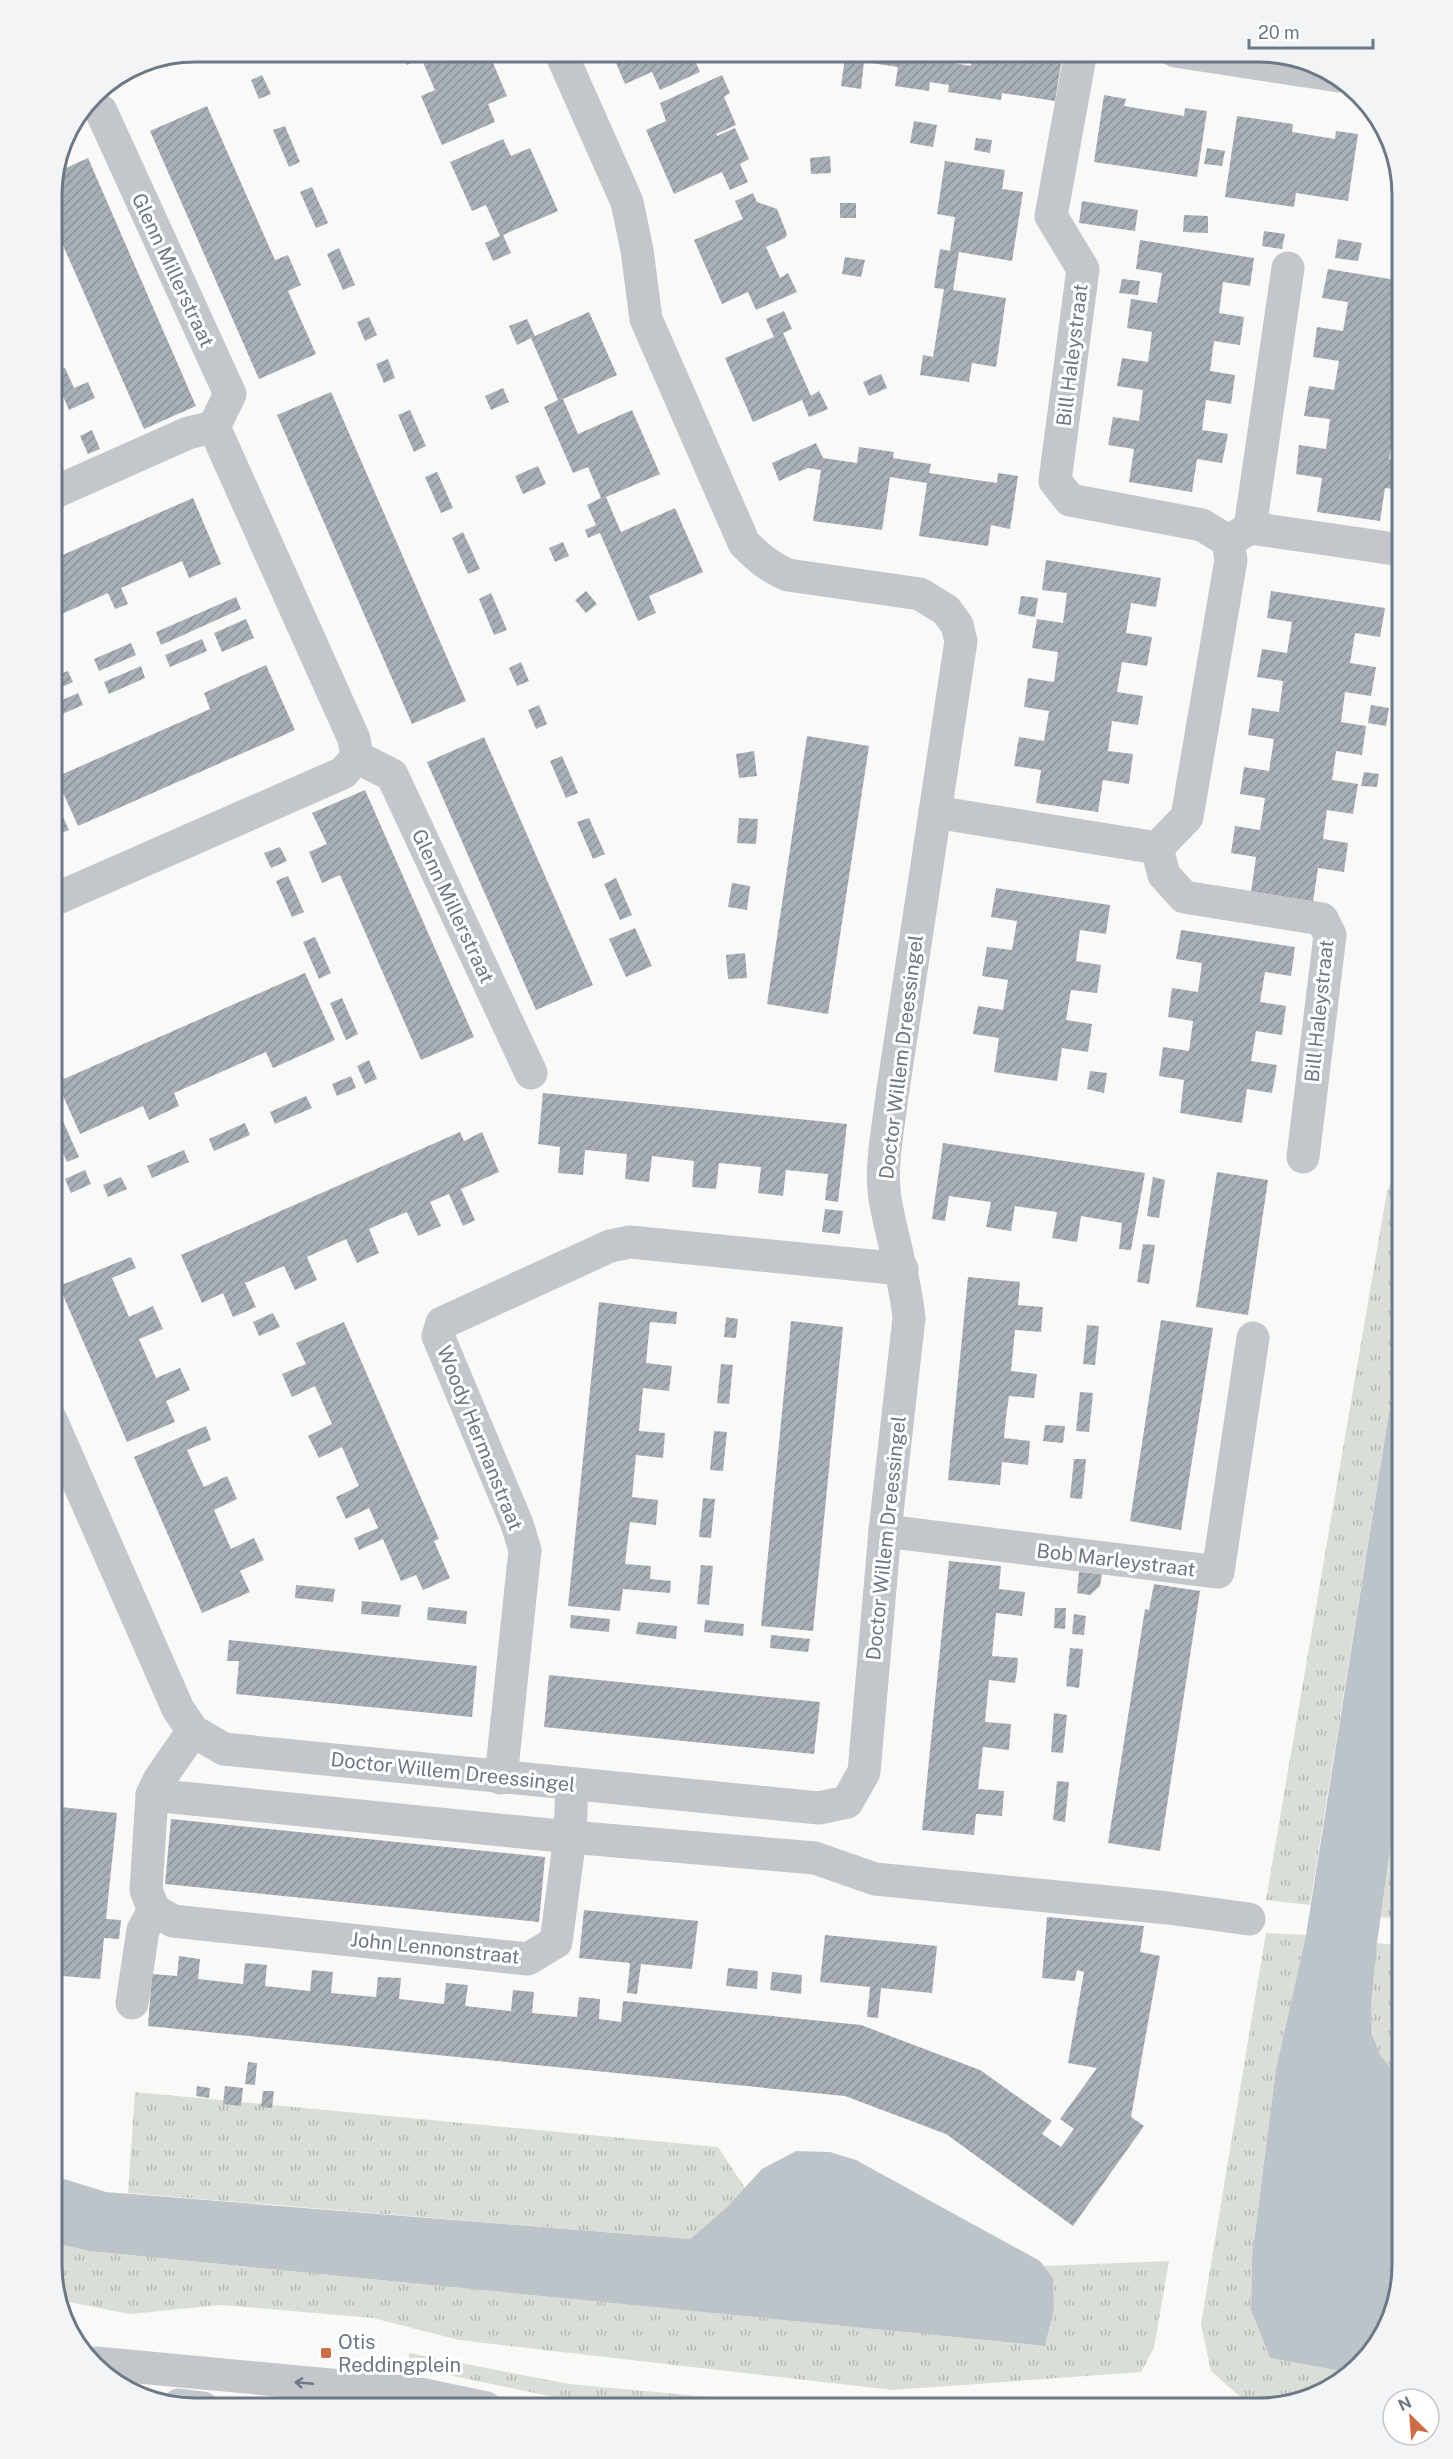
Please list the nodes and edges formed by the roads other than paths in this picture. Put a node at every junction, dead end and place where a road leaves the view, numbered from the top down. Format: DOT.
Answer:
graph roads {
  1 [pos="565,62"];
  2 [pos="1079,62"];
  3 [pos="1247,62"];
  4 [pos="1306,71"];
  5 [pos="101,111"];
  6 [pos="1288,268"];
  7 [pos="214,427"];
  8 [pos="62,489"];
  9 [pos="1239,534"];
  10 [pos="1392,549"];
  11 [pos="357,757"];
  12 [pos="935,812"];
  13 [pos="1157,848"];
  14 [pos="62,896"];
  15 [pos="531,1073"];
  16 [pos="1303,1157"];
  17 [pos="902,1269"];
  18 [pos="1253,1338"];
  19 [pos="62,1445"];
  20 [pos="885,1531"];
  21 [pos="193,1731"];
  22 [pos="501,1778"];
  23 [pos="572,1784"];
  24 [pos="152,1795"];
  25 [pos="570,1837"];
  26 [pos="154,1910"];
  27 [pos="1249,1919"];
  28 [pos="132,2003"];
  29 [pos="107,2364"];
  30 [pos="435,2397"];
  1 -- 12 [label="street, Doctor Willem Dreessingel"];
  2 -- 9 [label="street, Bill Haleystraat"];
  3 -- 4 [label="street"];
  5 -- 7 [label="street, Glenn Millerstraat"];
  6 -- 9 [label="street"];
  7 -- 8 [label="street"];
  7 -- 11 [label="street"];
  9 -- 10 [label="street, Bill Haleystraat"];
  9 -- 13 [label="street"];
  11 -- 14 [label="street"];
  11 -- 15 [label="street, Glenn Millerstraat"];
  12 -- 13 [label="street"];
  12 -- 17 [label="street, Doctor Willem Dreessingel"];
  13 -- 16 [label="street, Bill Haleystraat"];
  17 -- 20 [label="street, Doctor Willem Dreessingel"];
  17 -- 22 [label="street, Woody Hermanstraat"];
  18 -- 20 [label="street, Bob Marleystraat"];
  19 -- 21 [label="street, Doctor Willem Dreessingel"];
  20 -- 23 [label="street, Doctor Willem Dreessingel"];
  21 -- 22 [label="street, Doctor Willem Dreessingel"];
  21 -- 24 [label="street"];
  22 -- 23 [label="street, Doctor Willem Dreessingel"];
  23 -- 25 [label="street, John Lennonstraat"];
  24 -- 25 [label="street"];
  24 -- 26 [label="street"];
  25 -- 26 [label="street, John Lennonstraat"];
  25 -- 27 [label="street"];
  26 -- 28 [label="street"];
  30 -- 29 [label="street, one-way"];
}
